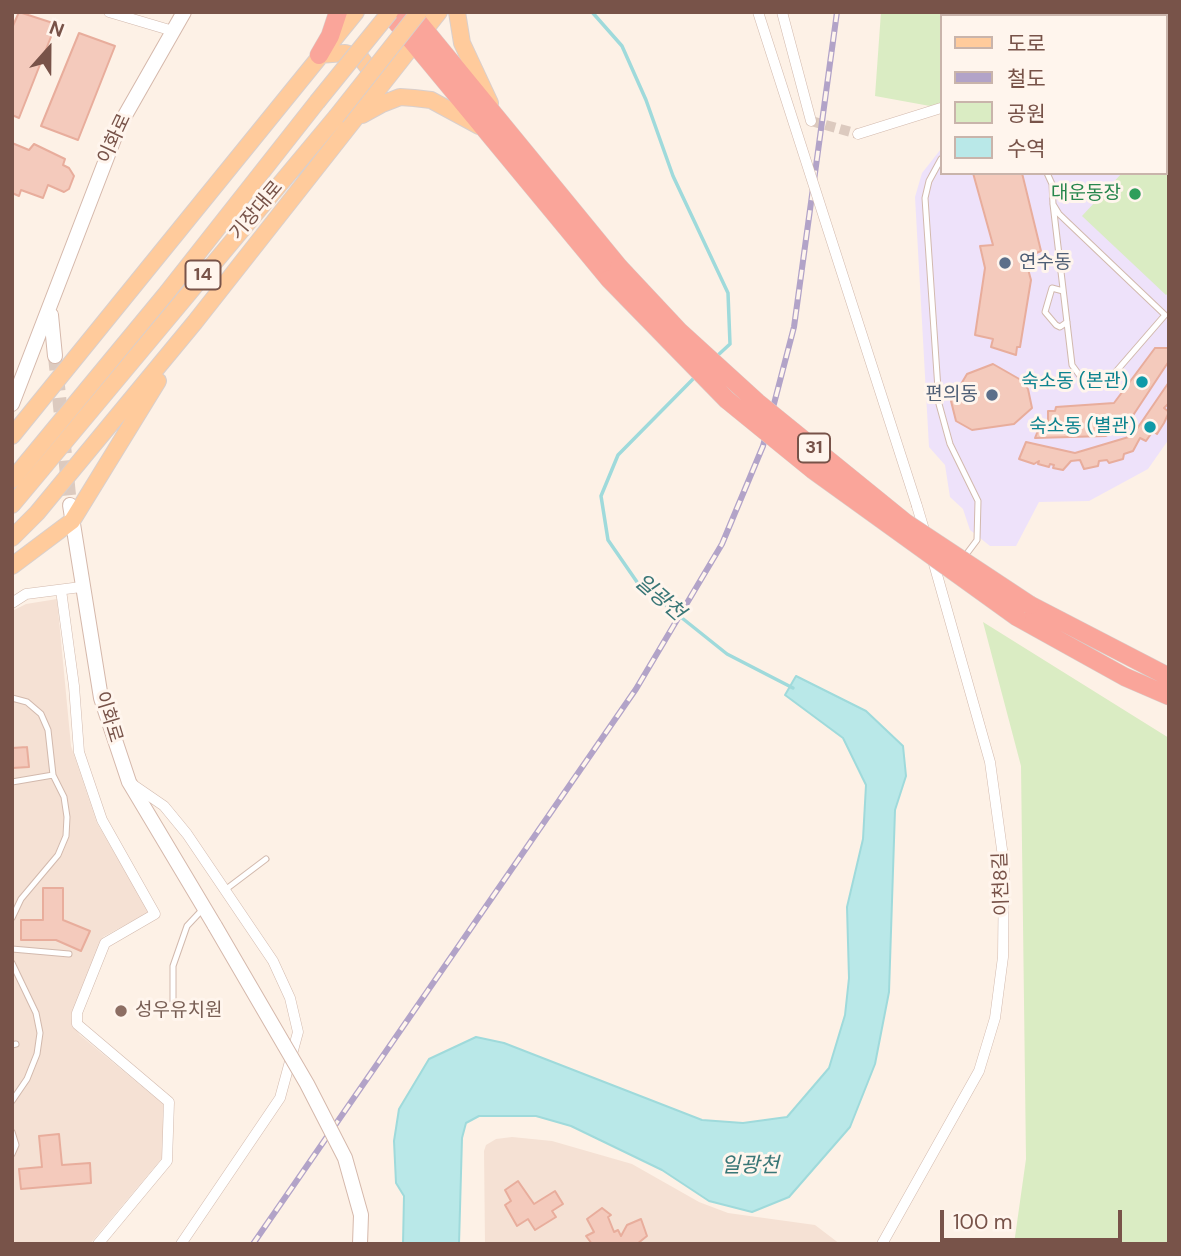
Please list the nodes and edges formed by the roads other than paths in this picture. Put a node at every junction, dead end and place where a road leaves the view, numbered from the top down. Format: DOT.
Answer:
graph roads {
  1 [pos="109,12"];
  2 [pos="184,12"];
  3 [pos="338,12"];
  4 [pos="356,12"];
  5 [pos="389,12"];
  6 [pos="410,12"];
  7 [pos="419,12"];
  8 [pos="439,12"];
  9 [pos="457,12"];
  10 [pos="758,12"];
  11 [pos="782,12"];
  12 [pos="173,31"];
  13 [pos="419,36"];
  14 [pos="319,55"];
  15 [pos="940,108"];
  16 [pos="357,118"];
  17 [pos="811,121"];
  18 [pos="497,132"];
  19 [pos="858,134"];
  20 [pos="940,161"];
  21 [pos="1048,175"];
  22 [pos="1054,204"];
  23 [pos="1063,291"];
  24 [pos="51,310"];
  25 [pos="195,322"];
  26 [pos="1067,322"];
  27 [pos="55,356"];
  28 [pos="12,404"];
  29 [pos="12,436"];
  30 [pos="12,480"];
  31 [pos="12,505"];
  32 [pos="71,513"];
  33 [pos="12,538"];
  34 [pos="12,566"];
  35 [pos="82,587"];
  36 [pos="61,590"];
  37 [pos="942,590"];
  38 [pos="12,603"];
  39 [pos="1024,610"];
  40 [pos="1169,677"];
  41 [pos="1169,696"];
  42 [pos="12,698"];
  43 [pos="53,775"];
  44 [pos="12,782"];
  45 [pos="129,782"];
  46 [pos="266,859"];
  47 [pos="225,890"];
  48 [pos="204,908"];
  49 [pos="12,918"];
  50 [pos="12,949"];
  51 [pos="69,954"];
  52 [pos="12,963"];
  53 [pos="173,1002"];
  54 [pos="12,1101"];
  55 [pos="12,1132"];
  56 [pos="12,1154"];
  57 [pos="98,1244"];
  58 [pos="181,1244"];
  59 [pos="360,1244"];
  60 [pos="882,1244"];
  1 -- 12 [label="street"];
  2 -- 12 [label="main road, 이화로"];
  3 -- 14 [label="highway"];
  4 -- 14 [label="main road"];
  5 -- 13 [label="highway, 31"];
  5 -- 30 [label="main road, 기장대로 / 14, bridge"];
  6 -- 13 [label="highway, 31"];
  7 -- 31 [label="main road, 기장대로 / 14, bridge"];
  8 -- 13 [label="main road"];
  9 -- 18 [label="main road"];
  10 -- 37 [label="street, 이천8길, bridge"];
  11 -- 17 [label="street"];
  12 -- 24 [label="main road, 이화로"];
  13 -- 16 [label="main road"];
  13 -- 18 [label="highway, 31"];
  14 -- 16 [label="main road"];
  14 -- 29 [label="main road"];
  15 -- 19 [label="street"];
  16 -- 18 [label="main road"];
  16 -- 25 [label="main road"];
  18 -- 39 [label="highway, 31, bridge"];
  20 -- 37 [label="lane"];
  21 -- 22 [label="lane"];
  22 -- 23 [label="lane"];
  22 -- 26 [label="lane"];
  23 -- 26 [label="lane"];
  23 -- 26 [label="lane"];
  24 -- 27 [label="main road, 이화로"];
  24 -- 28 [label="main road"];
  25 -- 32 [label="main road"];
  25 -- 33 [label="main road"];
  32 -- 34 [label="main road"];
  32 -- 35 [label="main road, 이화로"];
  35 -- 36 [label="street"];
  35 -- 45 [label="main road, 이화로"];
  36 -- 38 [label="street"];
  36 -- 57 [label="street"];
  37 -- 60 [label="street, 이천8길"];
  39 -- 40 [label="highway, 31"];
  39 -- 41 [label="highway, 31"];
  42 -- 43 [label="lane"];
  43 -- 44 [label="lane"];
  43 -- 49 [label="lane"];
  45 -- 47 [label="street"];
  45 -- 48 [label="main road, 이화로"];
  46 -- 47 [label="lane"];
  47 -- 58 [label="street"];
  48 -- 53 [label="lane"];
  48 -- 59 [label="main road, 이화로, bridge"];
  50 -- 51 [label="lane"];
  52 -- 54 [label="lane"];
  55 -- 56 [label="lane"];
}
